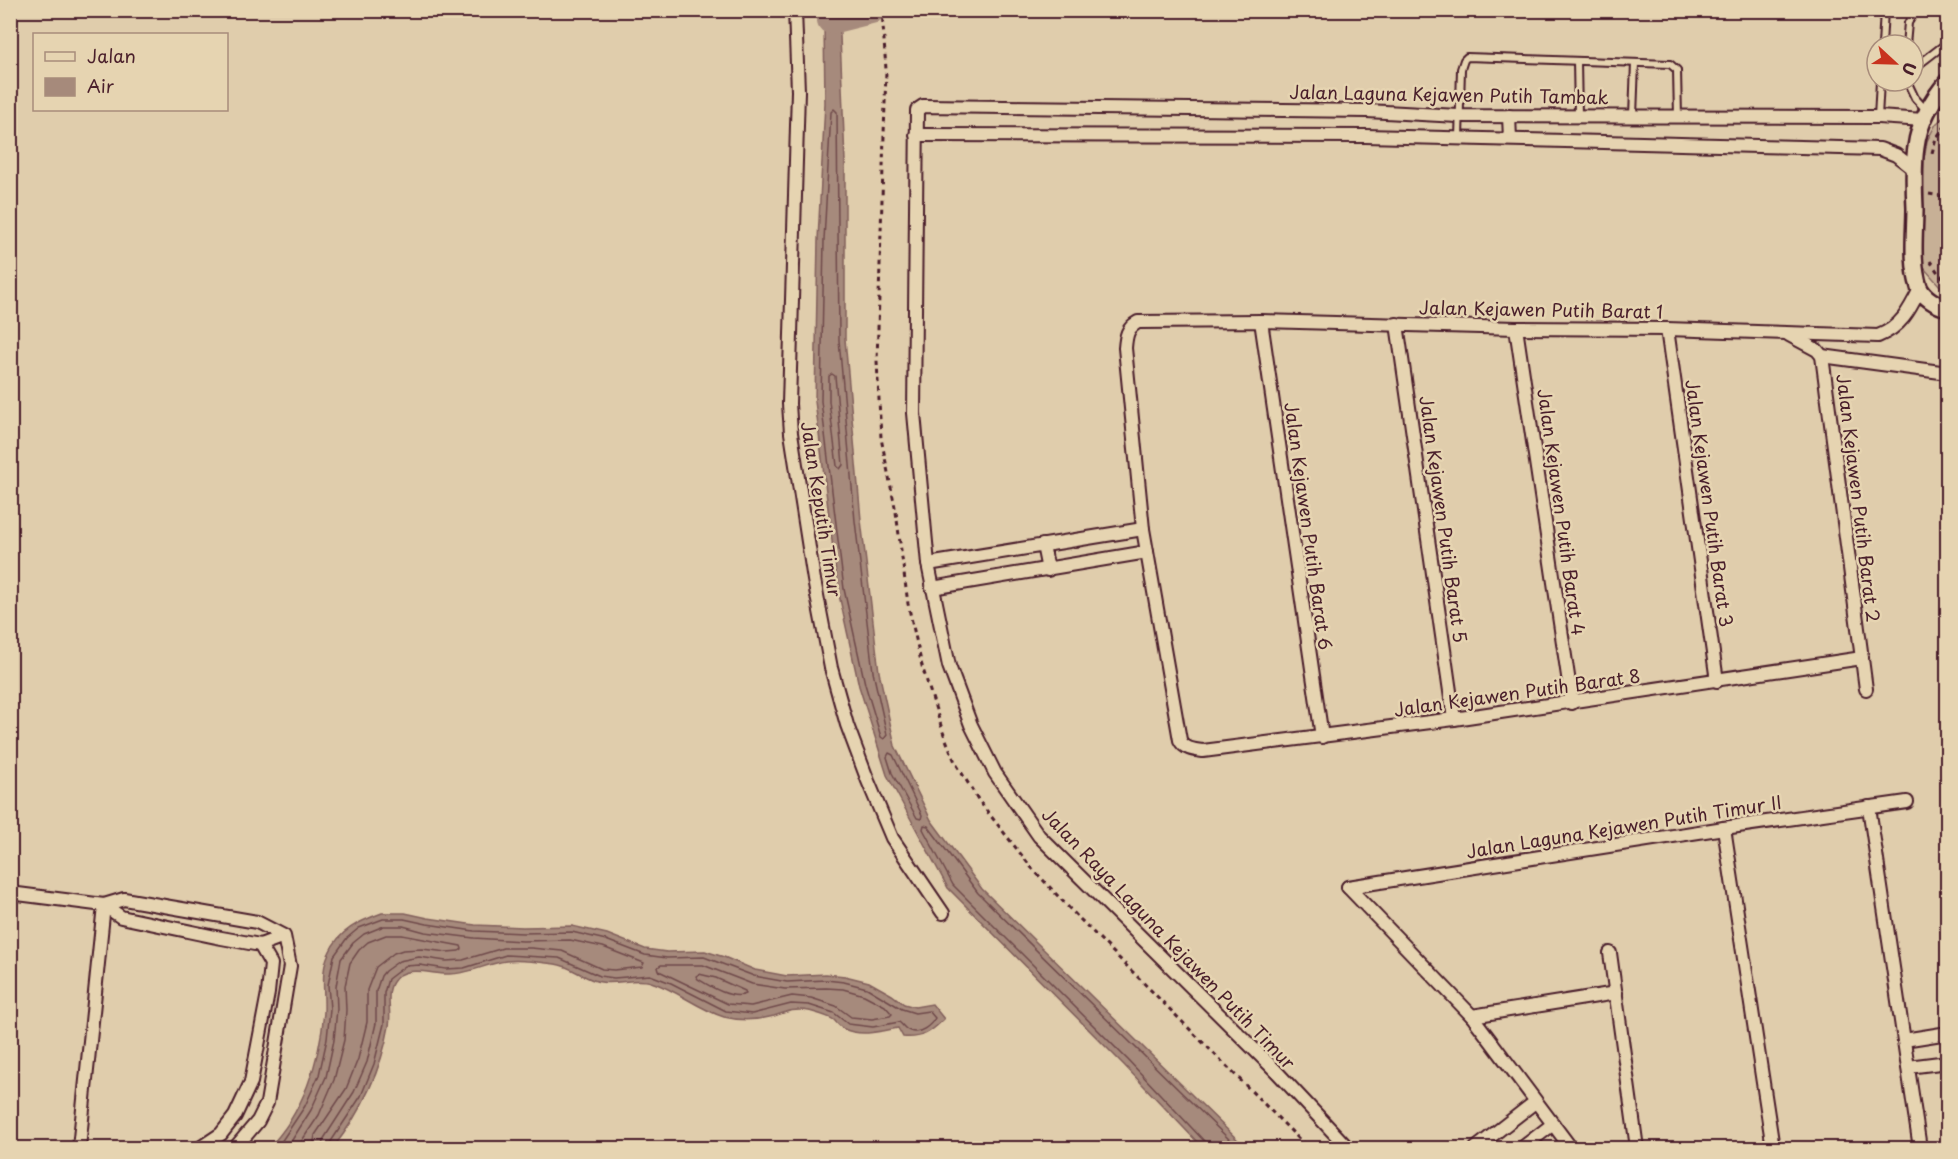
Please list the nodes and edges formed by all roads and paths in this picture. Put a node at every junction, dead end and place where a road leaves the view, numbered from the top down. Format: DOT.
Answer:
graph roads {
  1 [pos="795,10"];
  2 [pos="882,10"];
  3 [pos="1884,10"];
  4 [pos="1916,10"];
  5 [pos="1883,33"];
  6 [pos="1907,33"];
  7 [pos="1947,42"];
  8 [pos="1925,59"];
  9 [pos="1577,61"];
  10 [pos="1635,63"];
  11 [pos="1947,81"];
  12 [pos="1879,93"];
  13 [pos="1913,93"];
  14 [pos="922,106"];
  15 [pos="1926,115"];
  16 [pos="1458,116"];
  17 [pos="1509,116"];
  18 [pos="1578,116"];
  19 [pos="1634,116"];
  20 [pos="1677,117"];
  21 [pos="1878,117"];
  22 [pos="1947,123"];
  23 [pos="916,135"];
  24 [pos="1459,138"];
  25 [pos="1510,140"];
  26 [pos="1931,162"];
  27 [pos="1914,169"];
  28 [pos="1930,183"];
  29 [pos="1922,194"];
  30 [pos="1947,202"];
  31 [pos="1929,204"];
  32 [pos="1928,258"];
  33 [pos="1947,282"];
  34 [pos="1920,289"];
  35 [pos="1947,308"];
  36 [pos="1261,321"];
  37 [pos="1397,324"];
  38 [pos="1516,328"];
  39 [pos="1667,329"];
  40 [pos="1786,333"];
  41 [pos="1822,356"];
  42 [pos="1947,373"];
  43 [pos="1143,529"];
  44 [pos="1043,545"];
  45 [pos="1147,552"];
  46 [pos="927,564"];
  47 [pos="1048,570"];
  48 [pos="932,588"];
  49 [pos="1862,658"];
  50 [pos="1717,681"];
  51 [pos="1866,689"];
  52 [pos="1572,702"];
  53 [pos="1454,719"];
  54 [pos="1322,737"];
  55 [pos="1907,802"];
  56 [pos="1869,807"];
  57 [pos="1724,828"];
  58 [pos="10,893"];
  59 [pos="105,904"];
  60 [pos="943,913"];
  61 [pos="284,936"];
  62 [pos="260,945"];
  63 [pos="1610,952"];
  64 [pos="1616,993"];
  65 [pos="1472,1016"];
  66 [pos="1947,1034"];
  67 [pos="1904,1040"];
  68 [pos="1947,1062"];
  69 [pos="1908,1067"];
  70 [pos="1535,1102"];
  71 [pos="1553,1124"];
  72 [pos="1479,1148"];
  73 [pos="79,1149"];
  74 [pos="200,1149"];
  75 [pos="235,1149"];
  76 [pos="1308,1149"];
  77 [pos="1348,1149"];
  78 [pos="1522,1149"];
  79 [pos="1571,1149"];
  80 [pos="1637,1149"];
  81 [pos="1773,1149"];
  82 [pos="1920,1149"];
  1 -- 60 [label="street, Jalan Keputih Timur"];
  2 -- 76 [label="path"];
  3 -- 5 [label="lane"];
  4 -- 6 [label="lane"];
  7 -- 8 [label="lane"];
  9 -- 10 [label="lane"];
  9 -- 16 [label="lane"];
  9 -- 18 [label="lane"];
  10 -- 19 [label="lane"];
  10 -- 20 [label="lane"];
  11 -- 15 [label="street"];
  12 -- 21 [label="lane"];
  13 -- 15 [label="lane"];
  14 -- 16 [label="street, Jalan Laguna Kejawen Putih Tambak"];
  14 -- 23 [label="street, Jalan Raya Laguna Kejawen Putih Timur"];
  15 -- 21 [label="street, Jalan Laguna Kejawen Putih Tambak"];
  15 -- 27 [label="street"];
  16 -- 17 [label="street, Jalan Laguna Kejawen Putih Tambak"];
  16 -- 24 [label="lane"];
  17 -- 18 [label="street, Jalan Laguna Kejawen Putih Tambak"];
  17 -- 25 [label="street"];
  18 -- 19 [label="street, Jalan Laguna Kejawen Putih Tambak"];
  19 -- 20 [label="street, Jalan Laguna Kejawen Putih Tambak"];
  20 -- 21 [label="street, Jalan Laguna Kejawen Putih Tambak"];
  22 -- 26 [label="path"];
  23 -- 24 [label="street"];
  23 -- 46 [label="street, Jalan Raya Laguna Kejawen Putih Timur"];
  24 -- 25 [label="street"];
  25 -- 27 [label="street"];
  27 -- 29 [label="street"];
  28 -- 29 [label="path"];
  29 -- 30 [label="path"];
  29 -- 31 [label="path"];
  29 -- 34 [label="street"];
  32 -- 33 [label="path"];
  34 -- 35 [label="street"];
  34 -- 40 [label="street, Jalan Kejawen Putih Barat 1"];
  36 -- 37 [label="street, Jalan Kejawen Putih Barat 1"];
  36 -- 43 [label="street, Jalan Kejawen Putih Barat 1"];
  36 -- 54 [label="street, Jalan Kejawen Putih Barat 6"];
  37 -- 38 [label="street, Jalan Kejawen Putih Barat 1"];
  37 -- 53 [label="street, Jalan Kejawen Putih Barat 5"];
  38 -- 39 [label="street, Jalan Kejawen Putih Barat 1"];
  38 -- 52 [label="street, Jalan Kejawen Putih Barat 4"];
  39 -- 40 [label="street, Jalan Kejawen Putih Barat 1"];
  39 -- 50 [label="street, Jalan Kejawen Putih Barat 3"];
  40 -- 41 [label="street, Jalan Kejawen Putih Barat 2"];
  41 -- 42 [label="street"];
  41 -- 49 [label="street, Jalan Kejawen Putih Barat 2"];
  43 -- 44 [label="street"];
  43 -- 45 [label="street"];
  44 -- 46 [label="street"];
  44 -- 47 [label="street"];
  45 -- 47 [label="street"];
  45 -- 54 [label="street, Jalan Kejawen Putih Barat 8"];
  46 -- 48 [label="street, Jalan Raya Laguna Kejawen Putih Timur"];
  47 -- 48 [label="street"];
  48 -- 77 [label="street, Jalan Raya Laguna Kejawen Putih Timur"];
  49 -- 50 [label="street, Jalan Kejawen Putih Barat 8"];
  49 -- 51 [label="street, Jalan Kejawen Putih Barat 2"];
  50 -- 52 [label="street, Jalan Kejawen Putih Barat 8"];
  52 -- 53 [label="street, Jalan Kejawen Putih Barat 8"];
  53 -- 54 [label="street, Jalan Kejawen Putih Barat 8"];
  55 -- 56 [label="street, Jalan Laguna Kejawen Putih Timur II"];
  56 -- 57 [label="street, Jalan Laguna Kejawen Putih Timur II"];
  56 -- 67 [label="street"];
  57 -- 65 [label="street, Jalan Laguna Kejawen Putih Timur II"];
  57 -- 81 [label="street"];
  58 -- 59 [label="street"];
  59 -- 61 [label="street"];
  59 -- 62 [label="street"];
  59 -- 73 [label="street"];
  61 -- 62 [label="street"];
  61 -- 75 [label="street"];
  62 -- 74 [label="street"];
  63 -- 64 [label="street"];
  64 -- 65 [label="street"];
  64 -- 80 [label="street"];
  65 -- 70 [label="street"];
  66 -- 67 [label="street"];
  67 -- 69 [label="street"];
  68 -- 69 [label="street"];
  69 -- 82 [label="street"];
  70 -- 71 [label="street"];
  70 -- 72 [label="street"];
  71 -- 78 [label="street"];
  71 -- 79 [label="street"];
}
